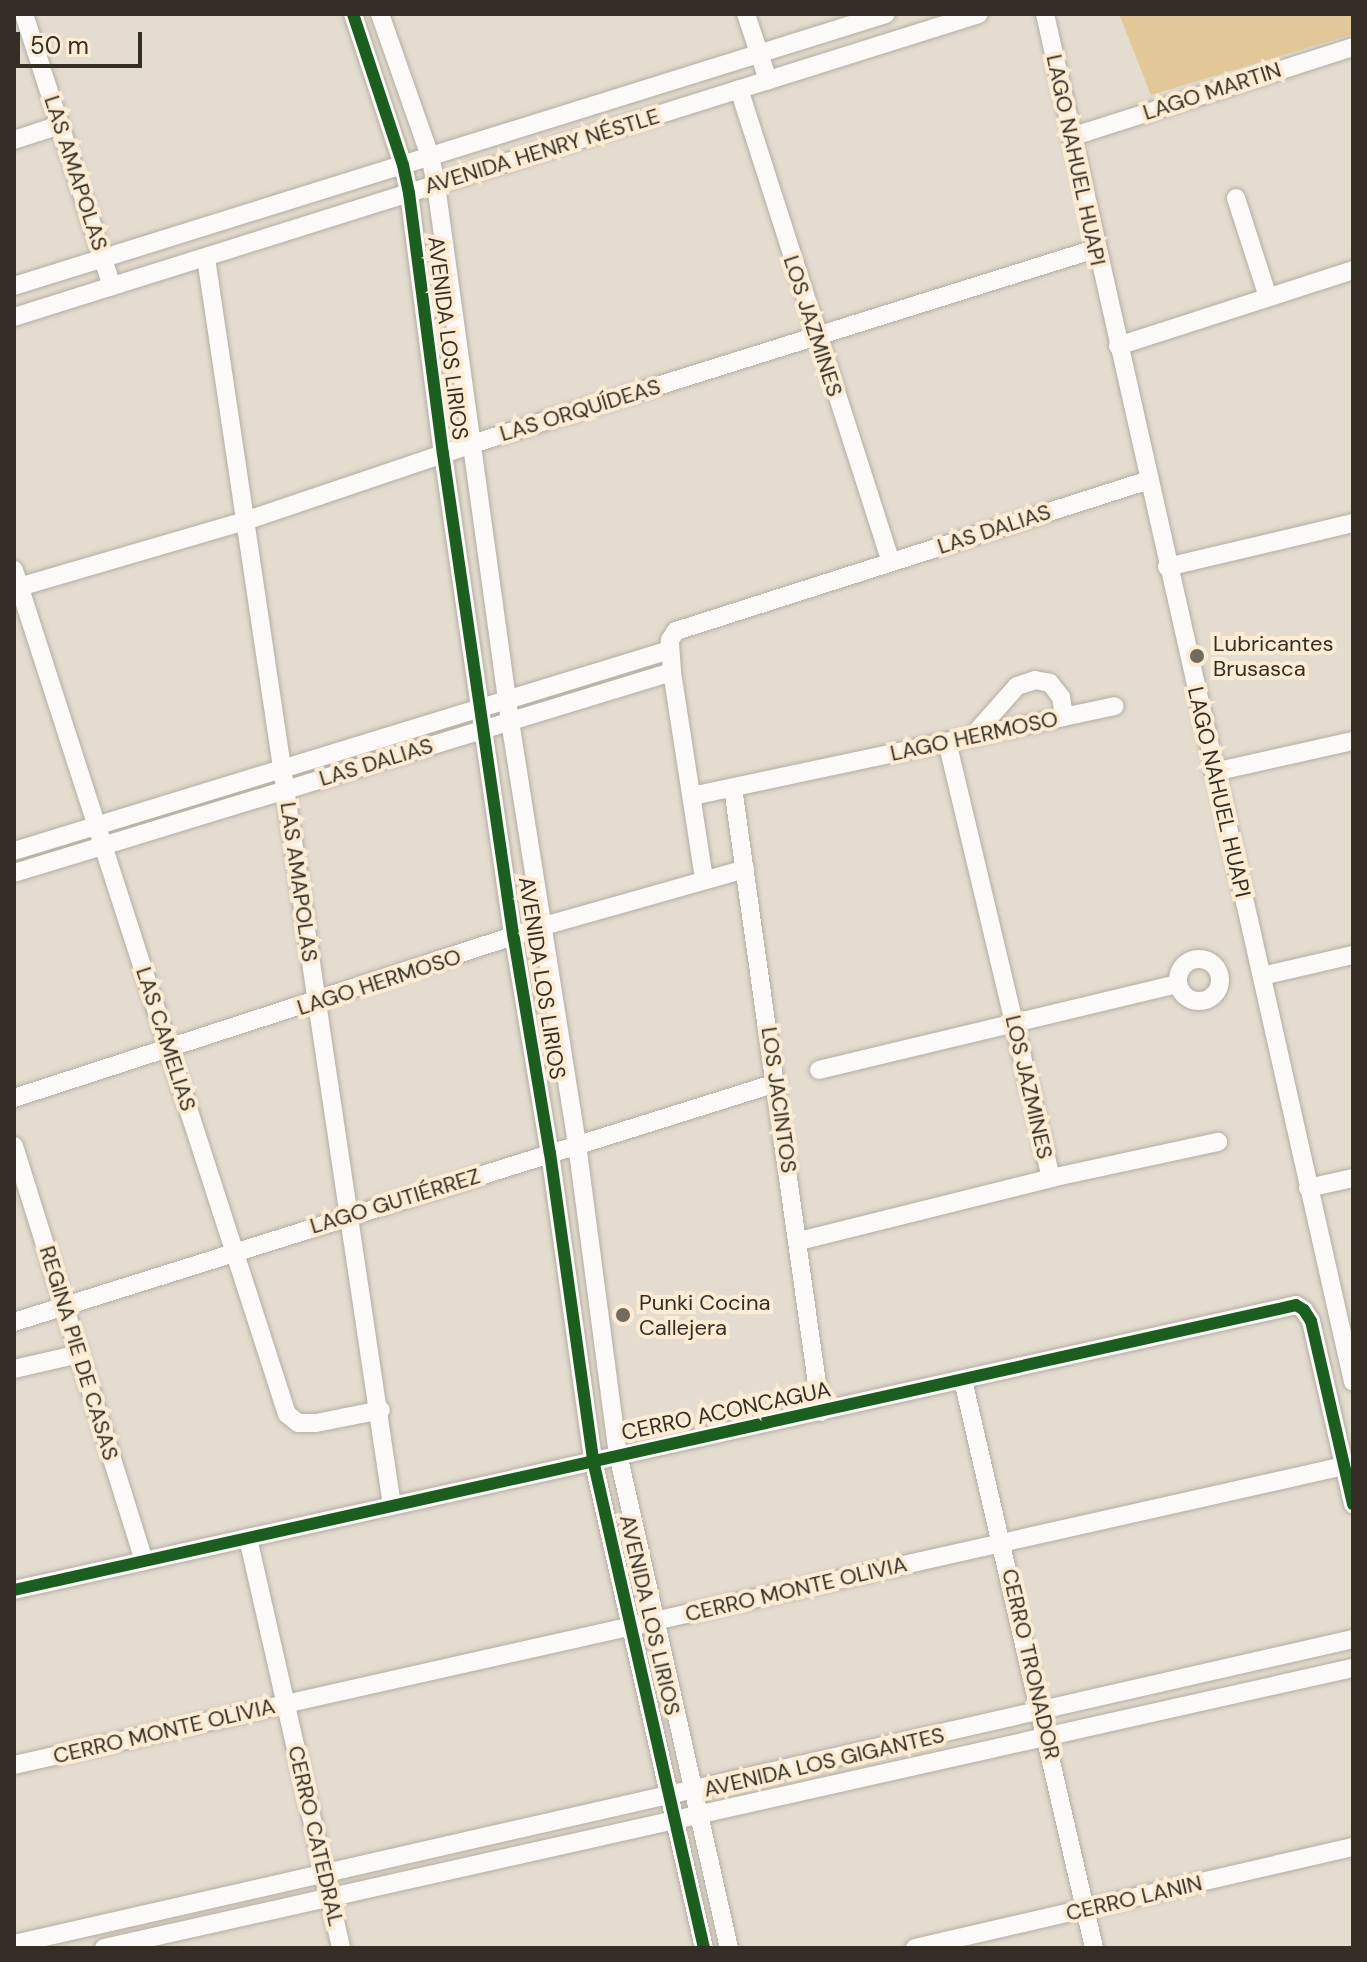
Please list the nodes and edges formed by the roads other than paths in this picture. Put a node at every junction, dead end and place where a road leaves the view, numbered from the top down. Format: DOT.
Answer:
graph roads {
  1 [pos="24,14"];
  2 [pos="353,14"];
  3 [pos="380,14"];
  4 [pos="746,14"];
  5 [pos="886,14"];
  6 [pos="979,14"];
  7 [pos="1045,14"];
  8 [pos="1353,47"];
  9 [pos="759,54"];
  10 [pos="768,80"];
  11 [pos="739,89"];
  12 [pos="60,125"];
  13 [pos="1071,137"];
  14 [pos="14,140"];
  15 [pos="430,156"];
  16 [pos="403,165"];
  17 [pos="436,185"];
  18 [pos="409,193"];
  19 [pos="1236,198"];
  20 [pos="1095,249"];
  21 [pos="104,258"];
  22 [pos="206,258"];
  23 [pos="1353,270"];
  24 [pos="14,286"];
  25 [pos="112,286"];
  26 [pos="1268,297"];
  27 [pos="14,317"];
  28 [pos="816,336"];
  29 [pos="1118,346"];
  30 [pos="472,444"];
  31 [pos="443,454"];
  32 [pos="1150,480"];
  33 [pos="245,521"];
  34 [pos="1353,523"];
  35 [pos="891,562"];
  36 [pos="1167,567"];
  37 [pos="17,579"];
  38 [pos="670,650"];
  39 [pos="672,672"];
  40 [pos="507,700"];
  41 [pos="1115,706"];
  42 [pos="481,708"];
  43 [pos="1064,717"];
  44 [pos="510,721"];
  45 [pos="484,729"];
  46 [pos="972,737"];
  47 [pos="1353,741"];
  48 [pos="947,743"];
  49 [pos="283,768"];
  50 [pos="1214,772"];
  51 [pos="733,788"];
  52 [pos="286,790"];
  53 [pos="692,796"];
  54 [pos="96,826"];
  55 [pos="102,846"];
  56 [pos="14,851"];
  57 [pos="745,869"];
  58 [pos="14,873"];
  59 [pos="704,878"];
  60 [pos="544,926"];
  61 [pos="514,939"];
  62 [pos="1353,955"];
  63 [pos="1262,976"];
  64 [pos="1178,984"];
  65 [pos="316,1002"];
  66 [pos="1013,1021"];
  67 [pos="169,1049"];
  68 [pos="819,1070"];
  69 [pos="776,1083"];
  70 [pos="14,1098"];
  71 [pos="1218,1142"];
  72 [pos="577,1144"];
  73 [pos="14,1146"];
  74 [pos="550,1153"];
  75 [pos="1051,1178"];
  76 [pos="1353,1178"];
  77 [pos="1308,1188"];
  78 [pos="349,1215"];
  79 [pos="799,1241"];
  80 [pos="235,1251"];
  81 [pos="64,1306"];
  82 [pos="14,1322"];
  83 [pos="79,1354"];
  84 [pos="14,1369"];
  85 [pos="963,1380"];
  86 [pos="1353,1382"];
  87 [pos="381,1410"];
  88 [pos="821,1412"];
  89 [pos="618,1454"];
  90 [pos="593,1460"];
  91 [pos="1344,1466"];
  92 [pos="1353,1504"];
  93 [pos="392,1505"];
  94 [pos="248,1538"];
  95 [pos="1004,1543"];
  96 [pos="144,1561"];
  97 [pos="14,1590"];
  98 [pos="657,1621"];
  99 [pos="632,1626"];
  100 [pos="1353,1639"];
  101 [pos="1353,1668"];
  102 [pos="286,1704"];
  103 [pos="1042,1712"];
  104 [pos="1048,1737"];
  105 [pos="14,1765"];
  106 [pos="695,1792"];
  107 [pos="671,1797"];
  108 [pos="700,1815"];
  109 [pos="676,1820"];
  110 [pos="1353,1847"];
  111 [pos="325,1874"];
  112 [pos="330,1899"];
  113 [pos="1085,1909"];
  114 [pos="14,1944"];
  115 [pos="104,1948"];
  116 [pos="341,1948"];
  117 [pos="704,1948"];
  118 [pos="729,1948"];
  119 [pos="915,1948"];
  120 [pos="1094,1948"];
  1 -- 12 [label="street, LAS AMAPOLAS"];
  2 -- 16 [label="street, AVENIDA LOS LIRIOS"];
  3 -- 15 [label="street, AVENIDA LOS LIRIOS"];
  4 -- 9 [label="street"];
  5 -- 9 [label="street, AVENIDA HENRY NÉSTLE"];
  6 -- 10 [label="street, AVENIDA HENRY NÉSTLE"];
  7 -- 13 [label="street, LAGO NAHUEL HUAPI"];
  8 -- 13 [label="street, LAGO MARTIN"];
  9 -- 10 [label="street"];
  9 -- 15 [label="street, AVENIDA HENRY NÉSTLE"];
  10 -- 11 [label="street, AVENIDA HENRY NÉSTLE"];
  11 -- 17 [label="street, AVENIDA HENRY NÉSTLE"];
  11 -- 28 [label="street, LOS JAZMINES"];
  12 -- 14 [label="street"];
  12 -- 21 [label="street, LAS AMAPOLAS"];
  13 -- 20 [label="street, LAGO NAHUEL HUAPI"];
  15 -- 16 [label="street, AVENIDA HENRY NÉSTLE"];
  15 -- 17 [label="street, AVENIDA LOS LIRIOS"];
  16 -- 18 [label="street, AVENIDA LOS LIRIOS"];
  16 -- 21 [label="street, AVENIDA HENRY NÉSTLE"];
  17 -- 18 [label="street, AVENIDA HENRY NÉSTLE"];
  17 -- 30 [label="street, AVENIDA LOS LIRIOS"];
  18 -- 22 [label="street, AVENIDA HENRY NÉSTLE"];
  18 -- 31 [label="street, AVENIDA LOS LIRIOS"];
  19 -- 26 [label="street"];
  20 -- 28 [label="street, LAS ORQUÍDEAS"];
  20 -- 29 [label="street, LAGO NAHUEL HUAPI"];
  21 -- 24 [label="street, AVENIDA HENRY NÉSTLE"];
  21 -- 25 [label="street, LAS AMAPOLAS"];
  22 -- 25 [label="street, AVENIDA HENRY NÉSTLE"];
  22 -- 33 [label="street, LAS AMAPOLAS"];
  23 -- 26 [label="street"];
  25 -- 27 [label="street, AVENIDA HENRY NÉSTLE"];
  26 -- 29 [label="street"];
  28 -- 30 [label="street, LAS ORQUÍDEAS"];
  28 -- 35 [label="street, LOS JAZMINES"];
  29 -- 32 [label="street, LAGO NAHUEL HUAPI"];
  30 -- 31 [label="street, LAS ORQUÍDEAS"];
  30 -- 40 [label="street, AVENIDA LOS LIRIOS"];
  31 -- 33 [label="street, LAS ORQUÍDEAS"];
  31 -- 42 [label="street, AVENIDA LOS LIRIOS"];
  32 -- 35 [label="street, LAS DALIAS"];
  32 -- 36 [label="street, LAGO NAHUEL HUAPI"];
  33 -- 37 [label="street, LAS ORQUÍDEAS"];
  33 -- 49 [label="street, LAS AMAPOLAS"];
  34 -- 36 [label="street"];
  35 -- 38 [label="street, LAS DALIAS"];
  36 -- 50 [label="street, LAGO NAHUEL HUAPI"];
  37 -- 54 [label="street, LAS CAMELIAS"];
  38 -- 39 [label="street"];
  38 -- 40 [label="street, LAS DALIAS"];
  39 -- 44 [label="street, LAS DALIAS"];
  39 -- 53 [label="street"];
  40 -- 42 [label="street, LAS DALIAS"];
  40 -- 44 [label="street, AVENIDA LOS LIRIOS"];
  41 -- 43 [label="street, LAGO HERMOSO"];
  42 -- 45 [label="street, AVENIDA LOS LIRIOS"];
  42 -- 49 [label="street, LAS DALIAS"];
  43 -- 46 [label="street, LAGO HERMOSO"];
  43 -- 46 [label="street"];
  44 -- 45 [label="street, LAS DALIAS"];
  44 -- 60 [label="street, AVENIDA LOS LIRIOS"];
  45 -- 52 [label="street, LAS DALIAS"];
  45 -- 61 [label="street, AVENIDA LOS LIRIOS"];
  46 -- 48 [label="street, LAGO HERMOSO"];
  47 -- 50 [label="street"];
  48 -- 51 [label="street, LAGO HERMOSO"];
  48 -- 66 [label="street, LOS JAZMINES"];
  49 -- 52 [label="street, LAS AMAPOLAS"];
  49 -- 54 [label="street, LAS DALIAS"];
  50 -- 63 [label="street, LAGO NAHUEL HUAPI"];
  51 -- 53 [label="street, LAGO HERMOSO"];
  51 -- 57 [label="street, LOS JACINTOS"];
  52 -- 55 [label="street, LAS DALIAS"];
  52 -- 65 [label="street, LAS AMAPOLAS"];
  53 -- 59 [label="street"];
  54 -- 55 [label="street, LAS CAMELIAS"];
  54 -- 56 [label="street, LAS DALIAS"];
  55 -- 58 [label="street, LAS DALIAS"];
  55 -- 67 [label="street, LAS CAMELIAS"];
  57 -- 59 [label="street, LAGO HERMOSO"];
  57 -- 69 [label="street, LOS JACINTOS"];
  59 -- 60 [label="street, LAGO HERMOSO"];
  60 -- 61 [label="street, LAGO HERMOSO"];
  60 -- 72 [label="street, AVENIDA LOS LIRIOS"];
  61 -- 65 [label="street, LAGO HERMOSO"];
  61 -- 74 [label="street, AVENIDA LOS LIRIOS"];
  62 -- 63 [label="street"];
  63 -- 77 [label="street, LAGO NAHUEL HUAPI"];
  64 -- 66 [label="street"];
  65 -- 67 [label="street, LAGO HERMOSO"];
  65 -- 78 [label="street, LAS AMAPOLAS"];
  66 -- 68 [label="street"];
  66 -- 75 [label="street, LOS JAZMINES"];
  67 -- 70 [label="street, LAGO HERMOSO"];
  67 -- 80 [label="street, LAS CAMELIAS"];
  69 -- 72 [label="street, LAGO GUTIÉRREZ"];
  69 -- 79 [label="street, LOS JACINTOS"];
  71 -- 75 [label="street"];
  72 -- 74 [label="street, LAGO GUTIÉRREZ"];
  72 -- 89 [label="street, AVENIDA LOS LIRIOS"];
  73 -- 81 [label="street, REGINA PIE DE CASAS"];
  74 -- 78 [label="street, LAGO GUTIÉRREZ"];
  74 -- 90 [label="street, AVENIDA LOS LIRIOS"];
  75 -- 79 [label="street, LOS JAZMINES"];
  76 -- 77 [label="street"];
  77 -- 86 [label="street, LAGO NAHUEL HUAPI"];
  78 -- 80 [label="street, LAGO GUTIÉRREZ"];
  78 -- 87 [label="street, LAS AMAPOLAS"];
  79 -- 88 [label="street, LOS JACINTOS"];
  80 -- 81 [label="street, LAGO GUTIÉRREZ"];
  80 -- 87 [label="street, LAS CAMELIAS"];
  81 -- 82 [label="street, LAGO GUTIÉRREZ"];
  81 -- 83 [label="street, REGINA PIE DE CASAS"];
  83 -- 84 [label="street"];
  83 -- 96 [label="street, REGINA PIE DE CASAS"];
  85 -- 88 [label="street, CERRO ACONCAGUA"];
  85 -- 91 [label="street, CERRO ACONCAGUA"];
  85 -- 95 [label="street, CERRO TRONADOR"];
  87 -- 93 [label="street, LAS AMAPOLAS"];
  88 -- 89 [label="street, CERRO ACONCAGUA"];
  89 -- 90 [label="street, CERRO ACONCAGUA"];
  89 -- 98 [label="street, AVENIDA LOS LIRIOS"];
  90 -- 93 [label="street, CERRO ACONCAGUA"];
  90 -- 99 [label="street, AVENIDA LOS LIRIOS"];
  91 -- 92 [label="street"];
  91 -- 95 [label="street, CERRO MONTE OLIVIA"];
  93 -- 94 [label="street, CERRO ACONCAGUA"];
  94 -- 96 [label="street, CERRO ACONCAGUA"];
  94 -- 102 [label="street, CERRO CATEDRAL"];
  95 -- 98 [label="street, CERRO MONTE OLIVIA"];
  95 -- 103 [label="street, CERRO TRONADOR"];
  96 -- 97 [label="street, CERRO ACONCAGUA"];
  98 -- 99 [label="street, CERRO MONTE OLIVIA"];
  98 -- 106 [label="street, AVENIDA LOS LIRIOS"];
  99 -- 102 [label="street, CERRO MONTE OLIVIA"];
  99 -- 107 [label="street, AVENIDA LOS LIRIOS"];
  100 -- 103 [label="street, AVENIDA LOS GIGANTES"];
  101 -- 104 [label="street, AVENIDA LOS GIGANTES"];
  102 -- 105 [label="street, CERRO MONTE OLIVIA"];
  102 -- 111 [label="street, CERRO CATEDRAL"];
  103 -- 104 [label="street, CERRO TRONADOR"];
  103 -- 106 [label="street, AVENIDA LOS GIGANTES"];
  104 -- 108 [label="street, AVENIDA LOS GIGANTES"];
  104 -- 113 [label="street, CERRO TRONADOR"];
  106 -- 107 [label="street, AVENIDA LOS GIGANTES"];
  106 -- 108 [label="street, AVENIDA LOS LIRIOS"];
  107 -- 109 [label="street, AVENIDA LOS LIRIOS"];
  107 -- 111 [label="street, AVENIDA LOS GIGANTES"];
  108 -- 109 [label="street, AVENIDA LOS GIGANTES"];
  108 -- 118 [label="street, AVENIDA LOS LIRIOS"];
  109 -- 112 [label="street, AVENIDA LOS GIGANTES"];
  109 -- 117 [label="street, AVENIDA LOS LIRIOS"];
  110 -- 113 [label="street, CERRO LANIN"];
  111 -- 112 [label="street, CERRO CATEDRAL"];
  111 -- 114 [label="street, AVENIDA LOS GIGANTES"];
  112 -- 115 [label="street, AVENIDA LOS GIGANTES"];
  112 -- 116 [label="street, CERRO CATEDRAL"];
  113 -- 119 [label="street, CERRO LANIN"];
  113 -- 120 [label="street, CERRO TRONADOR"];
}
